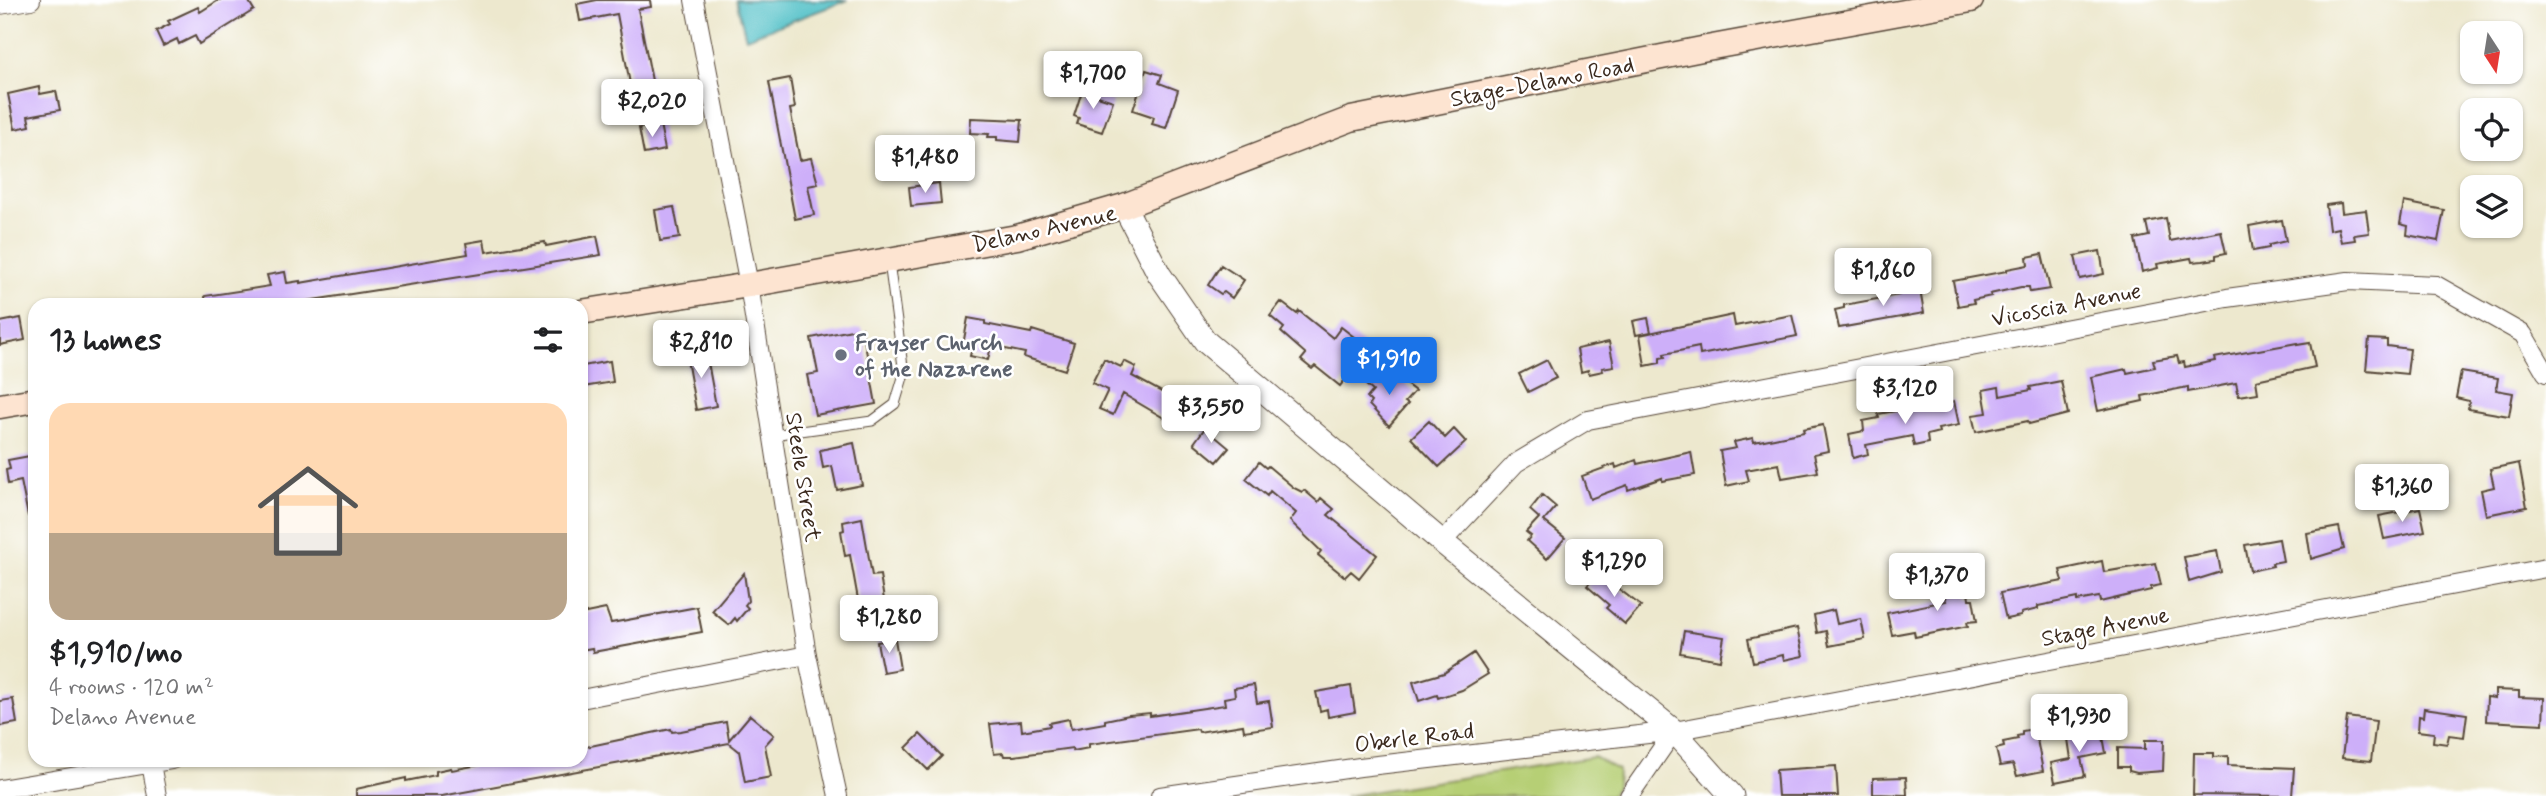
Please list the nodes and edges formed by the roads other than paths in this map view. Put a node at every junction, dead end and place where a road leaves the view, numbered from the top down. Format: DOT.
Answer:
graph roads {
  1 [pos="31,0"];
  2 [pos="694,0"];
  3 [pos="1971,0"];
  4 [pos="0,5"];
  5 [pos="1125,206"];
  6 [pos="889,260"];
  7 [pos="749,285"];
  8 [pos="588,311"];
  9 [pos="2546,373"];
  10 [pos="28,401"];
  11 [pos="0,406"];
  12 [pos="772,435"];
  13 [pos="1442,542"];
  14 [pos="2546,568"];
  15 [pos="807,655"];
  16 [pos="588,698"];
  17 [pos="1674,731"];
  18 [pos="133,767"];
  19 [pos="152,767"];
  20 [pos="0,789"];
  21 [pos="157,796"];
  22 [pos="838,796"];
  23 [pos="1160,796"];
  24 [pos="1629,796"];
  25 [pos="1732,796"];
  1 -- 4 [label="street"];
  2 -- 7 [label="street, Steele Street"];
  3 -- 5 [label="main road, Stage-Delano Road"];
  5 -- 6 [label="main road, Delano Avenue"];
  5 -- 13 [label="street, Delano Avenue"];
  6 -- 7 [label="main road, Delano Avenue"];
  6 -- 12 [label="lane"];
  7 -- 8 [label="main road, Delano Avenue"];
  7 -- 12 [label="street, Steele Street"];
  9 -- 13 [label="street, Vicoscia Avenue"];
  10 -- 11 [label="main road"];
  12 -- 15 [label="street, Steele Street"];
  13 -- 17 [label="street, Delano Avenue"];
  14 -- 17 [label="street, Stage Avenue"];
  15 -- 16 [label="street"];
  15 -- 22 [label="street, Steele Street"];
  17 -- 23 [label="street, Oberle Road"];
  17 -- 24 [label="street"];
  17 -- 25 [label="street, Delano Avenue"];
  18 -- 20 [label="street"];
  19 -- 21 [label="street"];
}
